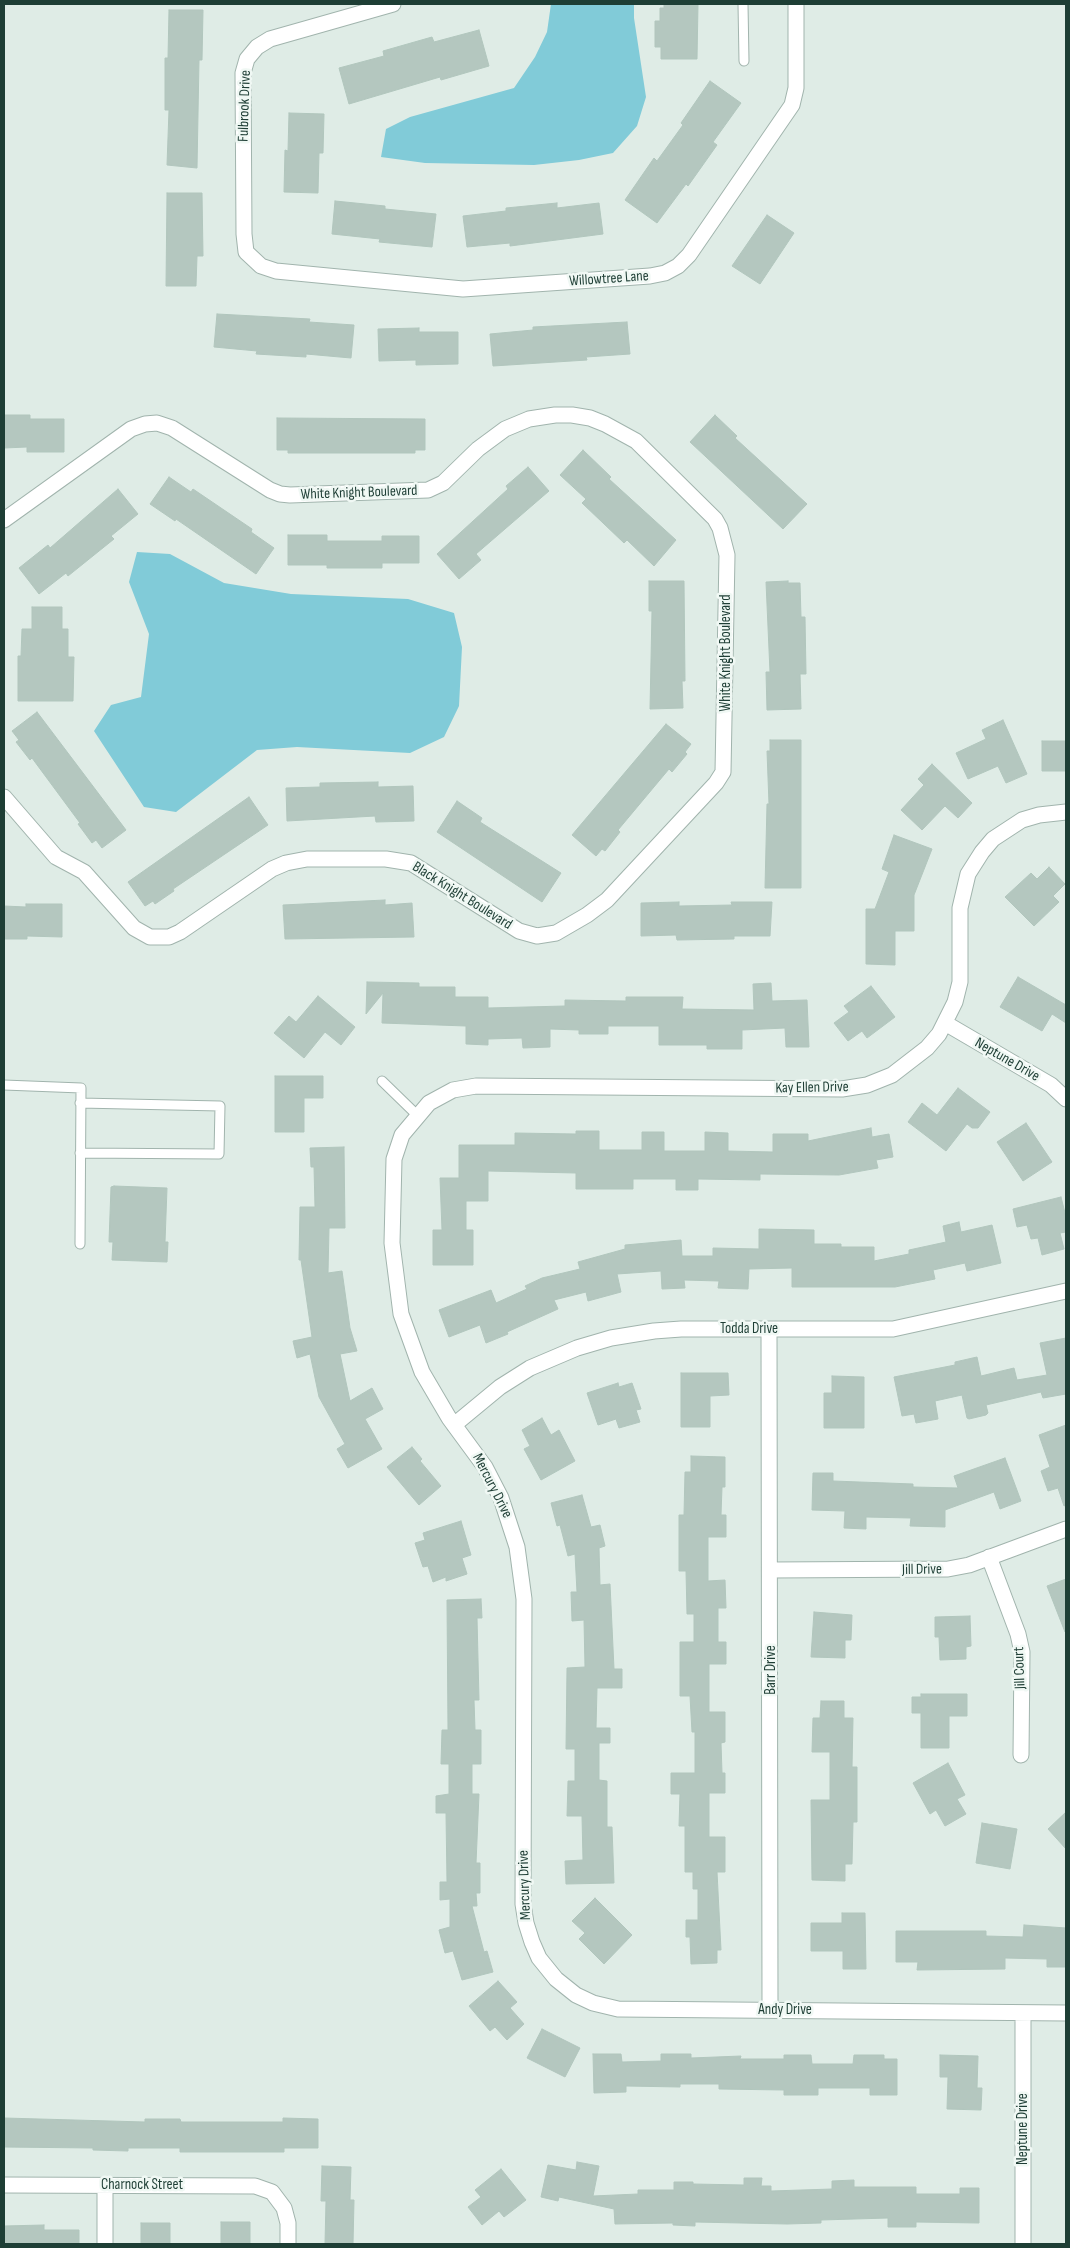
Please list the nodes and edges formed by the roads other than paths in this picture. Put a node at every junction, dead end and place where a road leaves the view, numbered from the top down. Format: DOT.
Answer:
graph roads {
  1 [pos="394,4"];
  2 [pos="743,4"];
  3 [pos="796,4"];
  4 [pos="744,61"];
  5 [pos="246,252"];
  6 [pos="4,520"];
  7 [pos="723,772"];
  8 [pos="4,797"];
  9 [pos="1066,812"];
  10 [pos="945,1023"];
  11 [pos="382,1081"];
  12 [pos="4,1085"];
  13 [pos="1066,1099"];
  14 [pos="80,1103"];
  15 [pos="417,1115"];
  16 [pos="80,1154"];
  17 [pos="80,1244"];
  18 [pos="1066,1292"];
  19 [pos="769,1329"];
  20 [pos="454,1425"];
  21 [pos="1066,1529"];
  22 [pos="989,1557"];
  23 [pos="771,1570"];
  24 [pos="1021,1755"];
  25 [pos="532,1942"];
  26 [pos="770,2010"];
  27 [pos="1023,2013"];
  28 [pos="1066,2013"];
  29 [pos="4,2185"];
  30 [pos="105,2185"];
  31 [pos="105,2244"];
  32 [pos="288,2244"];
  33 [pos="1023,2244"];
  1 -- 5 [label="street, Fulbrook Drive"];
  2 -- 4 [label="lane"];
  3 -- 5 [label="street, Willowtree Lane"];
  6 -- 7 [label="street, White Knight Boulevard"];
  7 -- 8 [label="street, Black Knight Boulevard"];
  9 -- 10 [label="street, Kay Ellen Drive"];
  10 -- 13 [label="street, Neptune Drive"];
  10 -- 15 [label="street, Kay Ellen Drive"];
  11 -- 15 [label="lane"];
  12 -- 14 [label="lane"];
  14 -- 16 [label="lane"];
  14 -- 16 [label="lane"];
  15 -- 20 [label="street, Mercury Drive"];
  16 -- 17 [label="lane"];
  18 -- 19 [label="street, Todda Drive"];
  19 -- 20 [label="street, Todda Drive"];
  19 -- 23 [label="street, Barr Drive"];
  20 -- 25 [label="street, Mercury Drive"];
  21 -- 22 [label="street, Jill Drive"];
  22 -- 23 [label="street, Jill Drive"];
  22 -- 24 [label="street, Jill Court"];
  23 -- 26 [label="street, Barr Drive"];
  25 -- 26 [label="street, Andy Drive"];
  26 -- 27 [label="street, Andy Drive"];
  27 -- 28 [label="street, Andy Drive"];
  27 -- 33 [label="street, Neptune Drive"];
  29 -- 30 [label="street, Charnock Street"];
  30 -- 31 [label="street"];
  30 -- 32 [label="street, Charnock Street"];
}
